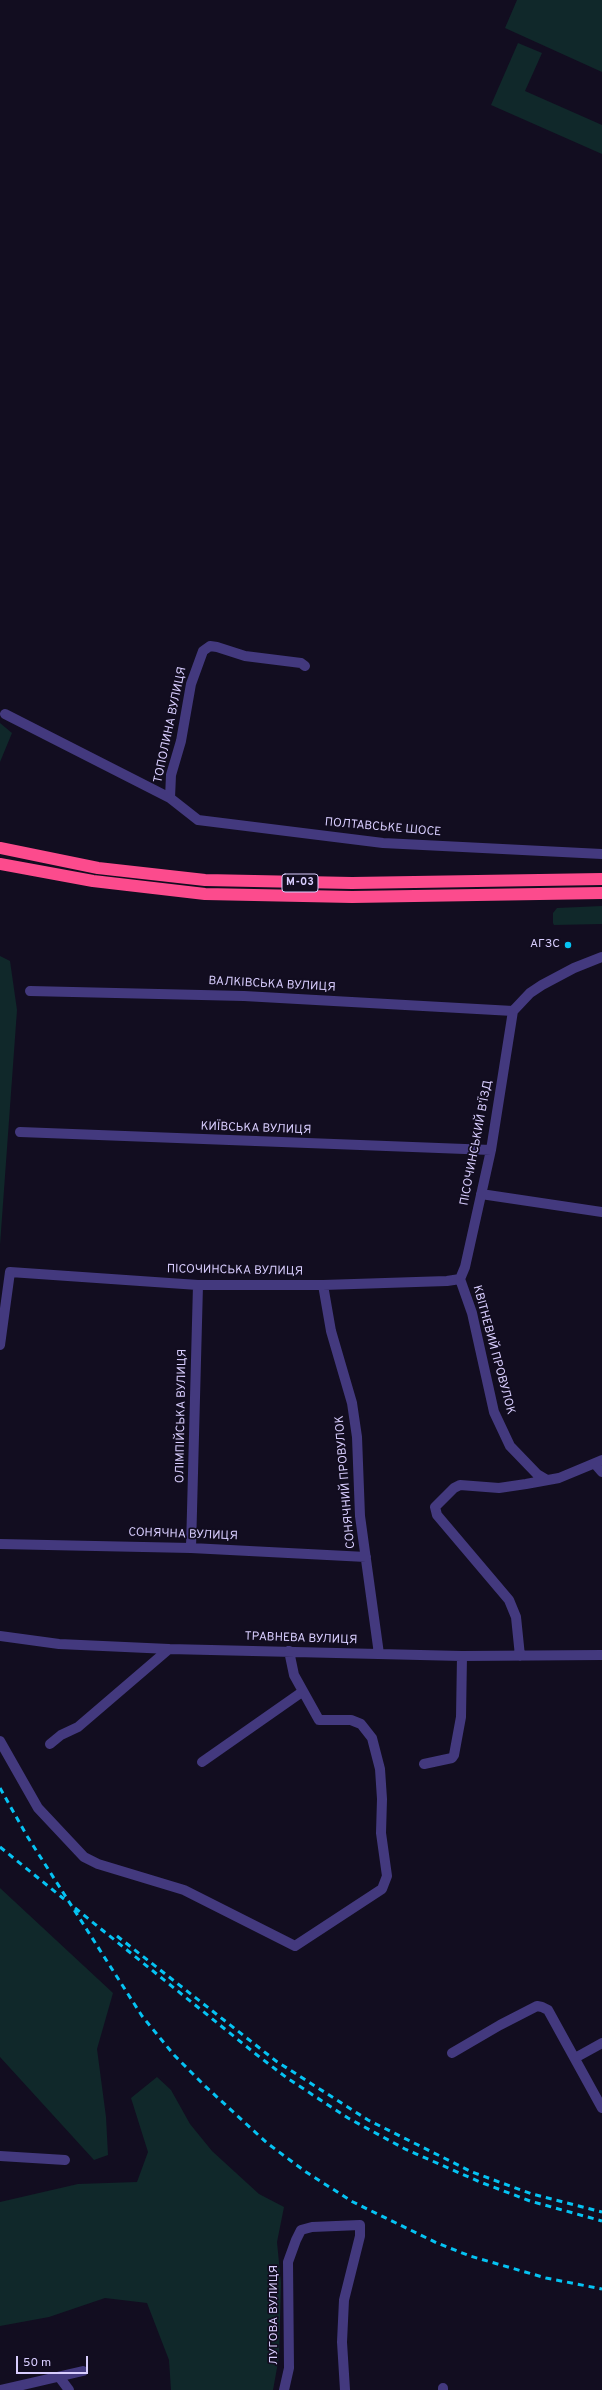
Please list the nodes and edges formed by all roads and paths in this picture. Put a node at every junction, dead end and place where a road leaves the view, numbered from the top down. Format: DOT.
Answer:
graph roads {
  1 [pos="305,666"];
  2 [pos="5,714"];
  3 [pos="170,798"];
  4 [pos="0,848"];
  5 [pos="602,854"];
  6 [pos="0,864"];
  7 [pos="602,879"];
  8 [pos="601,893"];
  9 [pos="602,957"];
  10 [pos="30,990"];
  11 [pos="513,1011"];
  12 [pos="20,1132"];
  13 [pos="491,1150"];
  14 [pos="481,1194"];
  15 [pos="602,1212"];
  16 [pos="460,1279"];
  17 [pos="198,1285"];
  18 [pos="323,1285"];
  19 [pos="0,1345"];
  20 [pos="598,1462"];
  21 [pos="602,1472"];
  22 [pos="547,1480"];
  23 [pos="0,1544"];
  24 [pos="191,1548"];
  25 [pos="366,1557"];
  26 [pos="0,1636"];
  27 [pos="169,1650"];
  28 [pos="289,1651"];
  29 [pos="379,1654"];
  30 [pos="602,1655"];
  31 [pos="462,1656"];
  32 [pos="520,1656"];
  33 [pos="302,1692"];
  34 [pos="0,1741"];
  35 [pos="50,1744"];
  36 [pos="202,1762"];
  37 [pos="424,1764"];
  38 [pos="602,2043"];
  39 [pos="452,2054"];
  40 [pos="575,2058"];
  41 [pos="602,2108"];
  42 [pos="0,2156"];
  43 [pos="65,2160"];
  44 [pos="83,2371"];
  45 [pos="60,2378"];
  46 [pos="1,2390"];
  47 [pos="69,2390"];
  48 [pos="284,2390"];
  49 [pos="345,2390"];
  1 -- 3 [label="street, ТОПОЛИНА ВУЛИЦЯ"];
  2 -- 3 [label="street, ТОПОЛИНА ВУЛИЦЯ"];
  3 -- 5 [label="street, ПОЛТАВСЬКЕ ШОСЕ"];
  4 -- 7 [label="highway, М-03"];
  6 -- 8 [label="highway, М-03"];
  9 -- 11 [label="street"];
  10 -- 11 [label="street, ВАЛКІВСЬКА ВУЛИЦЯ"];
  11 -- 13 [label="street, ПІСОЧИНСЬКИЙ В’ЇЗД"];
  12 -- 13 [label="street, КИЇВСЬКА ВУЛИЦЯ"];
  13 -- 14 [label="street, ПІСОЧИНСЬКИЙ В’ЇЗД"];
  14 -- 15 [label="street"];
  14 -- 16 [label="street, ПІСОЧИНСЬКИЙ В’ЇЗД"];
  16 -- 18 [label="street, ПІСОЧИНСЬКА ВУЛИЦЯ"];
  16 -- 22 [label="street, КВІТНЕВИЙ ПРОВУЛОК"];
  17 -- 18 [label="street, ПІСОЧИНСЬКА ВУЛИЦЯ"];
  17 -- 19 [label="street, ПІСОЧИНСЬКА ВУЛИЦЯ"];
  17 -- 24 [label="street, ОЛІМПІЙСЬКА ВУЛИЦЯ"];
  18 -- 25 [label="street, СОНЯЧНИЙ ПРОВУЛОК"];
  20 -- 21 [label="street"];
  20 -- 22 [label="street"];
  22 -- 32 [label="street"];
  23 -- 24 [label="street, СОНЯЧНА ВУЛИЦЯ"];
  24 -- 25 [label="street, СОНЯЧНА ВУЛИЦЯ"];
  25 -- 29 [label="street, СОНЯЧНИЙ ПРОВУЛОК"];
  26 -- 27 [label="street, ТРАВНЕВА ВУЛИЦЯ"];
  27 -- 28 [label="street, ТРАВНЕВА ВУЛИЦЯ"];
  27 -- 35 [label="street"];
  28 -- 29 [label="street, ТРАВНЕВА ВУЛИЦЯ"];
  28 -- 33 [label="street"];
  29 -- 31 [label="street, ТРАВНЕВА ВУЛИЦЯ"];
  30 -- 32 [label="street, ТРАВНЕВА ВУЛИЦЯ"];
  31 -- 32 [label="street, ТРАВНЕВА ВУЛИЦЯ"];
  31 -- 37 [label="street"];
  33 -- 34 [label="street"];
  33 -- 36 [label="street"];
  38 -- 40 [label="street"];
  39 -- 40 [label="street"];
  40 -- 41 [label="street"];
  42 -- 43 [label="street"];
  44 -- 45 [label="street"];
  45 -- 46 [label="street"];
  45 -- 47 [label="street"];
  48 -- 49 [label="street, ЛУГОВА ВУЛИЦЯ"];
}
